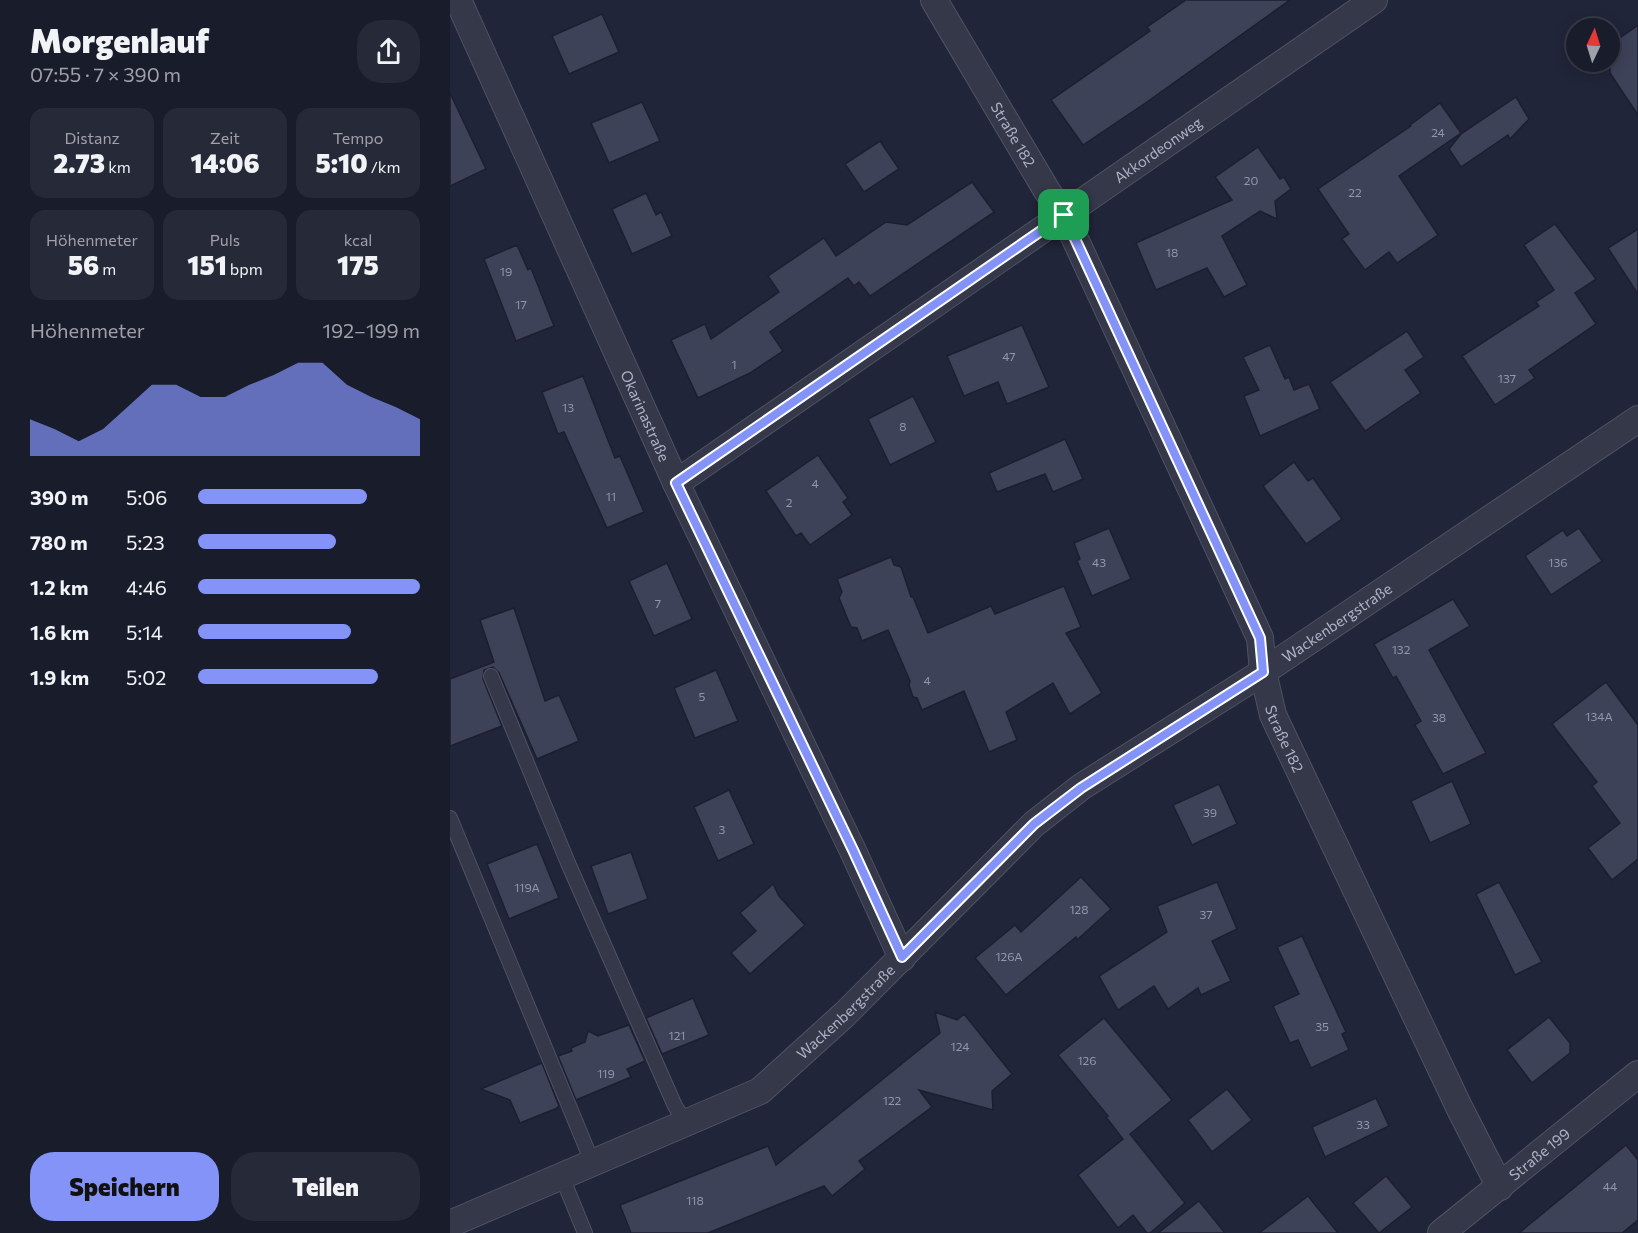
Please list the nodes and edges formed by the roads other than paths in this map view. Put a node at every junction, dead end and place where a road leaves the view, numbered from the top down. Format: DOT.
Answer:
graph roads {
  1 [pos="458,0"];
  2 [pos="934,0"];
  3 [pos="1374,0"];
  4 [pos="1064,215"];
  5 [pos="1638,419"];
  6 [pos="676,483"];
  7 [pos="1263,672"];
  8 [pos="491,676"];
  9 [pos="450,818"];
  10 [pos="902,957"];
  11 [pos="1638,1074"];
  12 [pos="686,1123"];
  13 [pos="593,1164"];
  14 [pos="562,1177"];
  15 [pos="1500,1187"];
  16 [pos="450,1224"];
  17 [pos="585,1233"];
  18 [pos="1441,1233"];
  1 -- 6 [label="street, Okarinastraße"];
  2 -- 4 [label="street, Straße 182"];
  3 -- 4 [label="street, Akkordeonweg"];
  4 -- 6 [label="street, Akkordeonweg"];
  4 -- 7 [label="street, Straße 182"];
  5 -- 7 [label="street, Wackenbergstraße"];
  6 -- 10 [label="street, Okarinastraße"];
  7 -- 10 [label="street, Wackenbergstraße"];
  7 -- 15 [label="street, Straße 182"];
  8 -- 12 [label="lane"];
  9 -- 13 [label="lane"];
  10 -- 12 [label="street, Wackenbergstraße"];
  11 -- 15 [label="street, Straße 199"];
  12 -- 13 [label="street, Wackenbergstraße"];
  13 -- 14 [label="street, Wackenbergstraße"];
  14 -- 16 [label="street, Wackenbergstraße"];
  14 -- 17 [label="lane"];
  15 -- 18 [label="street, Straße 199"];
}
